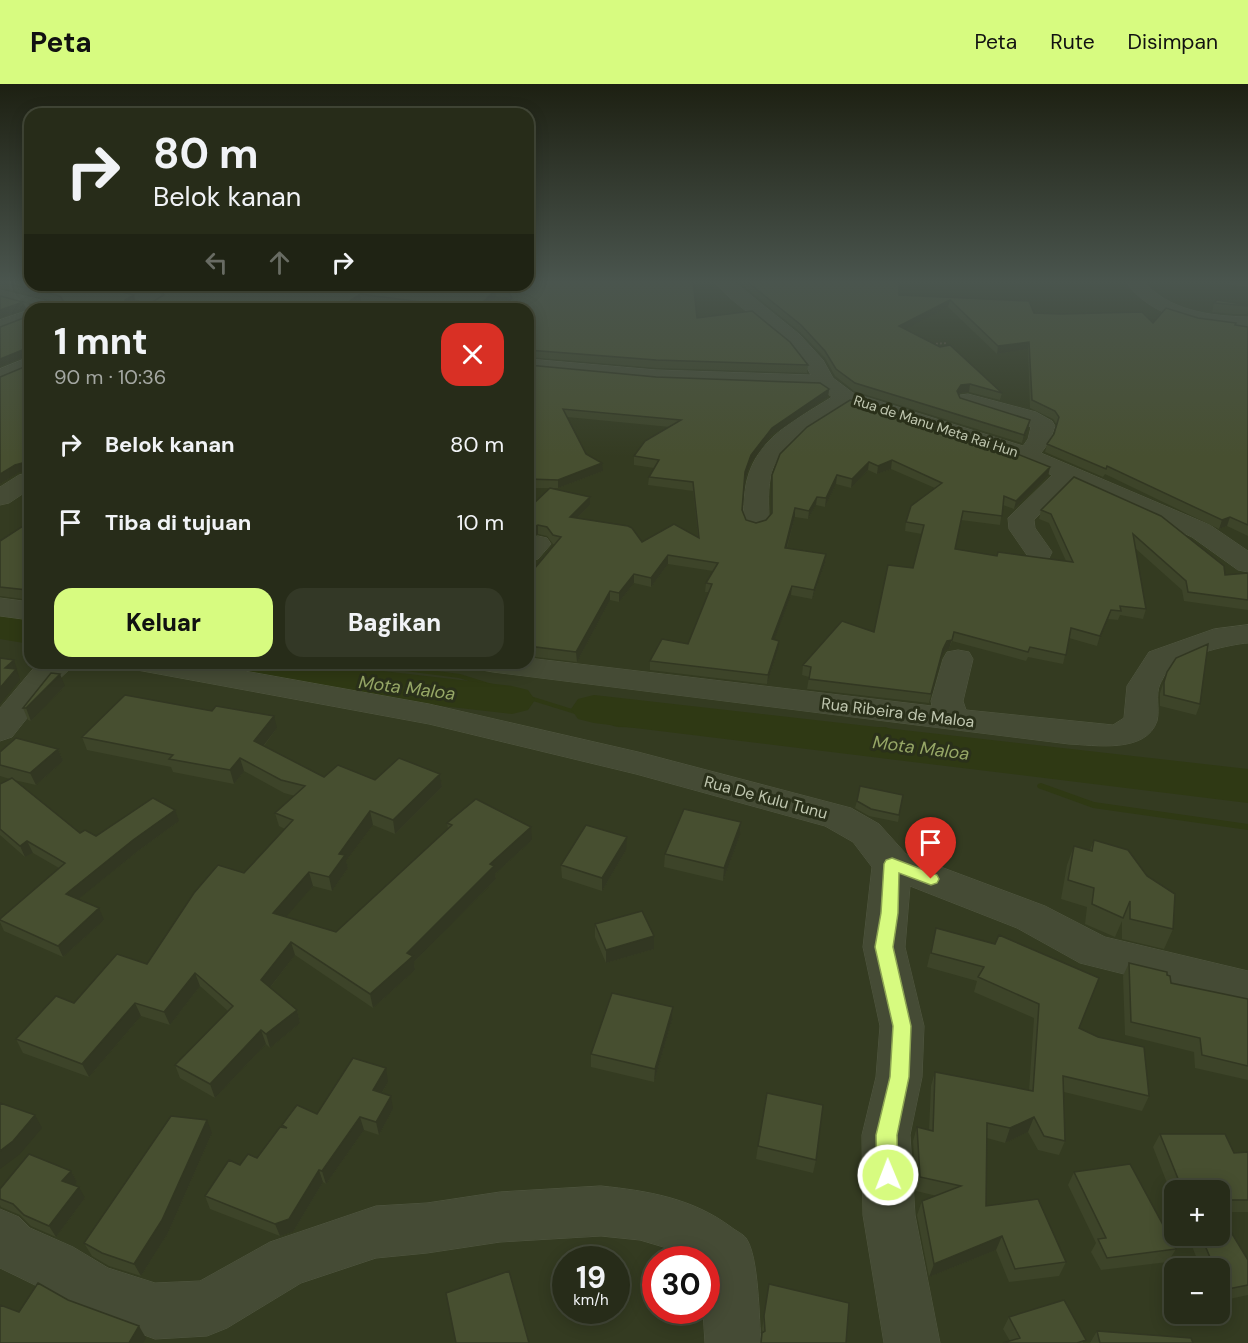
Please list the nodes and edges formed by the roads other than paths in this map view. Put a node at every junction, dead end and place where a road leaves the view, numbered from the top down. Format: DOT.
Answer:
graph roads {
  1 [pos="793,339"];
  2 [pos="24,366"];
  3 [pos="534,366"];
  4 [pos="0,377"];
  5 [pos="825,382"];
  6 [pos="846,397"];
  7 [pos="968,400"];
  8 [pos="1027,456"];
  9 [pos="1066,474"];
  10 [pos="24,483"];
  11 [pos="0,498"];
  12 [pos="756,522"];
  13 [pos="1039,552"];
  14 [pos="1247,563"];
  15 [pos="0,607"];
  16 [pos="24,610"];
  17 [pos="1246,636"];
  18 [pos="958,659"];
  19 [pos="534,668"];
  20 [pos="53,669"];
  21 [pos="180,669"];
  22 [pos="952,719"];
  23 [pos="0,729"];
  24 [pos="892,864"];
  25 [pos="1248,988"];
  26 [pos="0,1235"];
  27 [pos="733,1343"];
  28 [pos="912,1343"];
  1 -- 5 [label="street, Rua de Manu Meta Rai Hun"];
  2 -- 4 [label="street"];
  3 -- 5 [label="street"];
  5 -- 6 [label="street, Rua de Manu Meta Rai Hun"];
  6 -- 8 [label="street, Rua de Manu Meta Rai Hun"];
  6 -- 12 [label="street"];
  7 -- 8 [label="street"];
  8 -- 9 [label="street, Rua de Manu Meta Rai Hun"];
  9 -- 13 [label="street"];
  9 -- 14 [label="street, Rua de Manu Meta Rai Hun"];
  10 -- 11 [label="street"];
  15 -- 16 [label="street"];
  17 -- 22 [label="street, Rua Ribeira de Maloa"];
  18 -- 22 [label="street"];
  19 -- 22 [label="street, Rua Ribeira de Maloa"];
  20 -- 23 [label="street"];
  21 -- 24 [label="street, Rua De Kulu Tunu"];
  24 -- 25 [label="street"];
  24 -- 28 [label="street"];
  26 -- 27 [label="street"];
}
